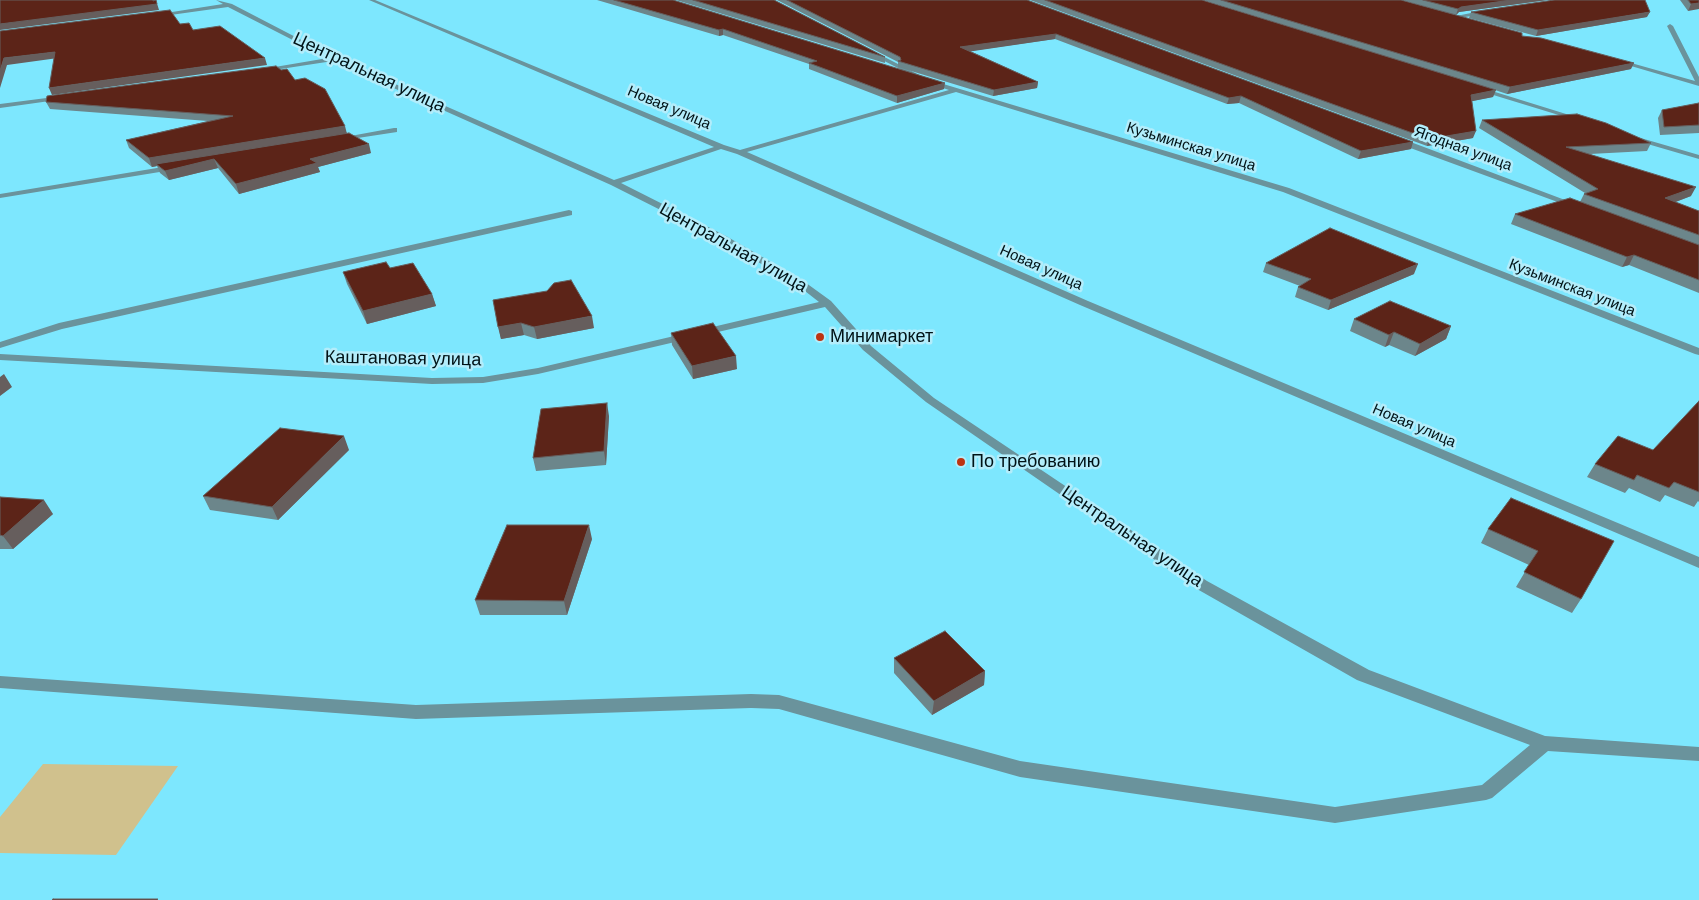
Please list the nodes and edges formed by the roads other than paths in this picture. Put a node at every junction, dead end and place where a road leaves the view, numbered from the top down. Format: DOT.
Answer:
graph roads {
  1 [pos="218,0"];
  2 [pos="371,0"];
  3 [pos="230,5"];
  4 [pos="1494,11"];
  5 [pos="1445,14"];
  6 [pos="146,16"];
  7 [pos="1454,17"];
  8 [pos="1473,22"];
  9 [pos="1670,26"];
  10 [pos="864,49"];
  11 [pos="334,59"];
  12 [pos="1614,61"];
  13 [pos="888,69"];
  14 [pos="253,72"];
  15 [pos="925,80"];
  16 [pos="1699,83"];
  17 [pos="1474,87"];
  18 [pos="956,90"];
  19 [pos="66,97"];
  20 [pos="0,106"];
  21 [pos="1586,122"];
  22 [pos="394,130"];
  23 [pos="1624,134"];
  24 [pos="1392,138"];
  25 [pos="325,141"];
  26 [pos="722,147"];
  27 [pos="740,152"];
  28 [pos="1699,157"];
  29 [pos="187,165"];
  30 [pos="614,184"];
  31 [pos="0,196"];
  32 [pos="1587,210"];
  33 [pos="569,213"];
  34 [pos="827,303"];
  35 [pos="0,345"];
  36 [pos="1699,352"];
  37 [pos="0,357"];
  38 [pos="1699,563"];
  39 [pos="0,682"];
  40 [pos="1545,743"];
  41 [pos="1699,754"];
  1 -- 3 [label="street, Центральная улица"];
  2 -- 26 [label="street, Новая улица"];
  3 -- 6 [label="street"];
  3 -- 11 [label="street, Центральная улица"];
  4 -- 7 [label="street"];
  5 -- 7 [label="street"];
  7 -- 8 [label="street"];
  9 -- 16 [label="street"];
  10 -- 15 [label="street"];
  11 -- 14 [label="street"];
  11 -- 30 [label="street, Центральная улица"];
  12 -- 16 [label="street"];
  13 -- 15 [label="street, Кузьминская улица"];
  15 -- 18 [label="street, Кузьминская улица"];
  17 -- 21 [label="street"];
  18 -- 27 [label="street"];
  18 -- 36 [label="street, Кузьминская улица"];
  19 -- 20 [label="street"];
  22 -- 25 [label="street"];
  23 -- 28 [label="street"];
  24 -- 32 [label="street, Ягодная улица"];
  26 -- 27 [label="street, Новая улица"];
  26 -- 30 [label="street"];
  27 -- 38 [label="street, Новая улица"];
  29 -- 31 [label="street"];
  30 -- 34 [label="street, Центральная улица"];
  33 -- 35 [label="street"];
  34 -- 37 [label="street, Каштановая улица"];
  34 -- 40 [label="street, Центральная улица"];
  39 -- 40 [label="street"];
  40 -- 41 [label="street, Центральная улица"];
}
